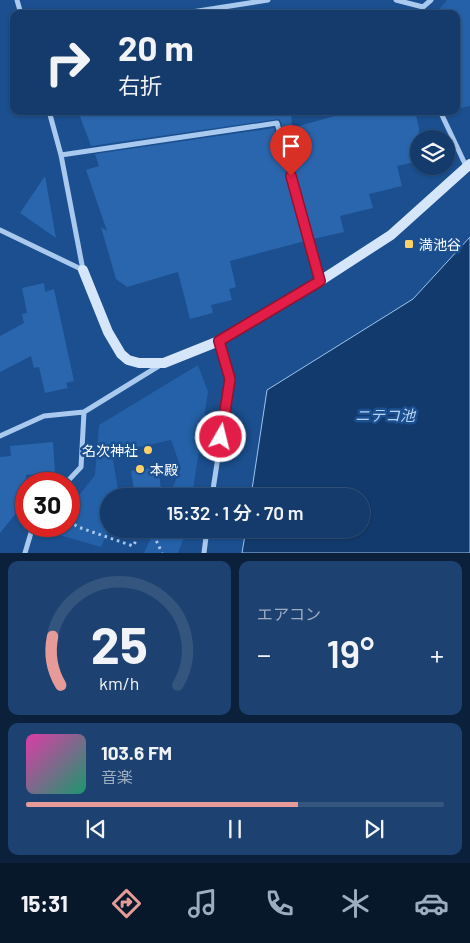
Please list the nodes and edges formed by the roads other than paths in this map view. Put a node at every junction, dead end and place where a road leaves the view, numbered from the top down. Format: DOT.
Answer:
graph roads {
  1 [pos="268,0"];
  2 [pos="396,0"];
  3 [pos="204,10"];
  4 [pos="421,10"];
  5 [pos="50,115"];
  6 [pos="442,115"];
  7 [pos="61,155"];
  8 [pos="468,165"];
  9 [pos="0,230"];
  10 [pos="84,270"];
  11 [pos="320,281"];
  12 [pos="219,341"];
  13 [pos="164,363"];
  14 [pos="84,412"];
  15 [pos="0,436"];
  16 [pos="76,472"];
  17 [pos="213,488"];
  18 [pos="30,537"];
  19 [pos="206,538"];
  20 [pos="25,553"];
  21 [pos="204,553"];
  1 -- 3 [label="street"];
  2 -- 4 [label="street"];
  5 -- 7 [label="street"];
  6 -- 8 [label="street"];
  7 -- 10 [label="street"];
  7 -- 11 [label="street"];
  8 -- 11 [label="street"];
  9 -- 10 [label="street"];
  10 -- 13 [label="street"];
  11 -- 12 [label="street"];
  12 -- 13 [label="street"];
  12 -- 17 [label="street"];
  13 -- 14 [label="street"];
  14 -- 15 [label="street"];
  14 -- 16 [label="street"];
  18 -- 20 [label="street"];
  19 -- 21 [label="street"];
}
